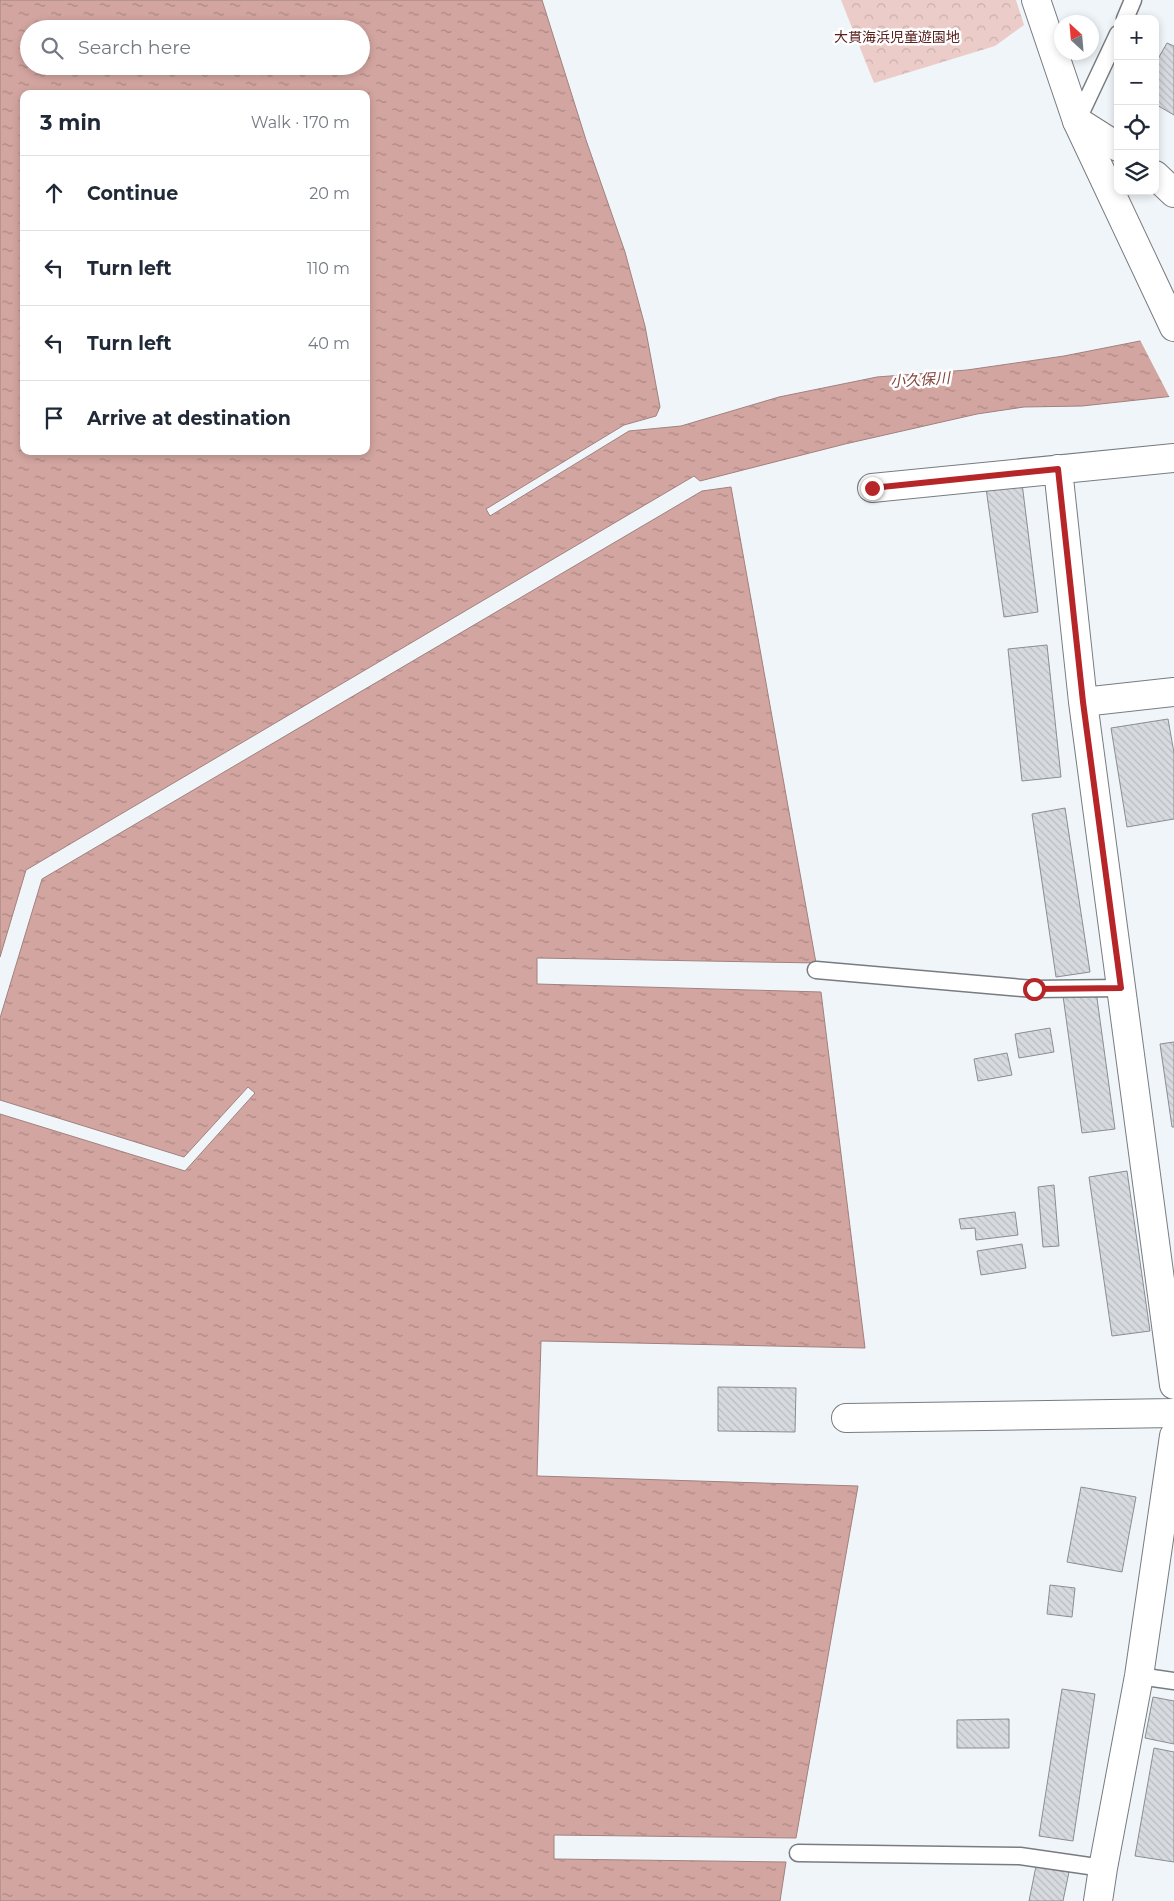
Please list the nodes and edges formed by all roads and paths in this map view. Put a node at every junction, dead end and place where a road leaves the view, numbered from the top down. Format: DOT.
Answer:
graph roads {
  1 [pos="1036,0"];
  2 [pos="1133,0"];
  3 [pos="1127,15"];
  4 [pos="1114,42"];
  5 [pos="1077,121"];
  6 [pos="1114,144"];
  7 [pos="1159,179"];
  8 [pos="1174,193"];
  9 [pos="1173,324"];
  10 [pos="1174,458"];
  11 [pos="1058,469"];
  12 [pos="872,488"];
  13 [pos="1174,692"];
  14 [pos="1083,702"];
  15 [pos="816,970"];
  16 [pos="1121,988"];
  17 [pos="1174,1385"];
  18 [pos="1174,1413"];
  19 [pos="846,1418"];
  20 [pos="1174,1436"];
  21 [pos="1139,1676"];
  22 [pos="1174,1682"];
  23 [pos="798,1853"];
  24 [pos="1103,1868"];
  25 [pos="1098,1901"];
  1 -- 5 [label="street"];
  2 -- 3 [label="lane"];
  4 -- 5 [label="lane"];
  5 -- 6 [label="street"];
  5 -- 9 [label="street"];
  7 -- 8 [label="street"];
  10 -- 11 [label="street"];
  11 -- 12 [label="street"];
  11 -- 14 [label="street"];
  13 -- 14 [label="street"];
  14 -- 16 [label="street"];
  15 -- 16 [label="lane"];
  16 -- 17 [label="street"];
  18 -- 19 [label="street"];
  20 -- 21 [label="street"];
  21 -- 22 [label="lane"];
  21 -- 24 [label="street"];
  23 -- 24 [label="lane"];
  24 -- 25 [label="street"];
}
